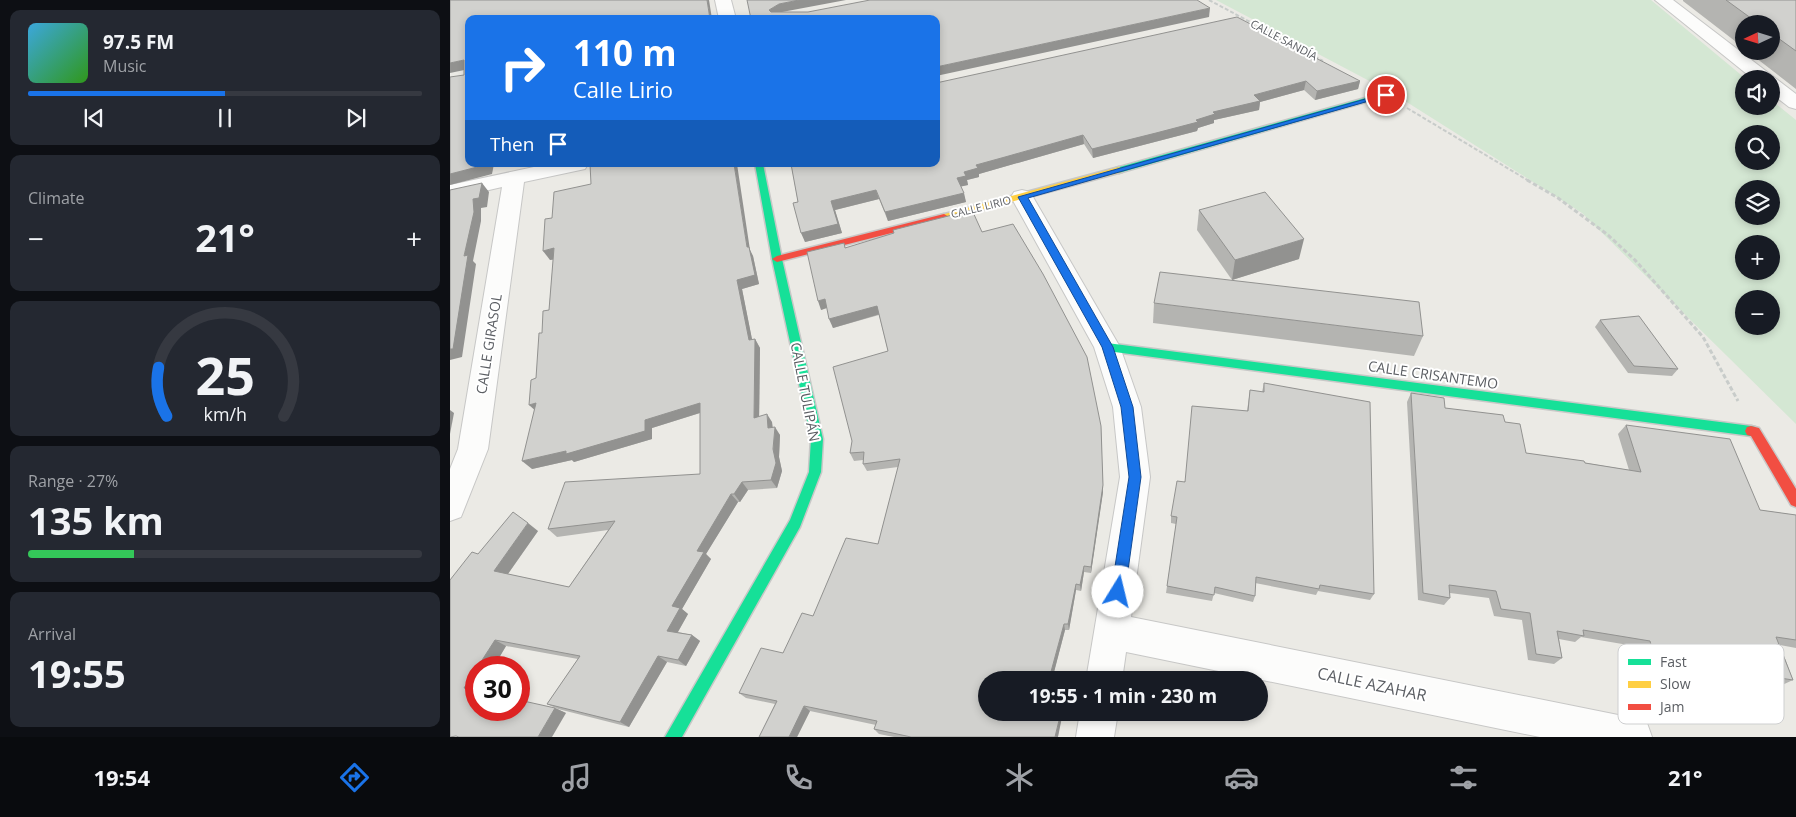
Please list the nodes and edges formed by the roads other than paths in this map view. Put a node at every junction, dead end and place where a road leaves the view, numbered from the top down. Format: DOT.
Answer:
graph roads {
  1 [pos="723,0"];
  2 [pos="1663,0"];
  3 [pos="727,15"];
  4 [pos="1753,70"];
  5 [pos="1780,91"];
  6 [pos="1386,95"];
  7 [pos="1796,103"];
  8 [pos="564,167"];
  9 [pos="760,167"];
  10 [pos="514,178"];
  11 [pos="450,192"];
  12 [pos="1022,197"];
  13 [pos="777,259"];
  14 [pos="1107,347"];
  15 [pos="1796,501"];
  16 [pos="450,507"];
  17 [pos="1112,631"];
  18 [pos="1105,671"];
  19 [pos="1098,721"];
  20 [pos="673,737"];
  21 [pos="1095,737"];
  22 [pos="1633,737"];
  1 -- 3 [label="street"];
  2 -- 4 [label="street"];
  5 -- 7 [label="street"];
  6 -- 12 [label="street, CALLE LIRIO"];
  8 -- 10 [label="street"];
  9 -- 13 [label="street, CALLE TULIPÁN"];
  10 -- 11 [label="street"];
  10 -- 16 [label="street, CALLE GIRASOL"];
  12 -- 13 [label="street, CALLE LIRIO"];
  12 -- 14 [label="street"];
  13 -- 20 [label="street, CALLE TULIPÁN"];
  14 -- 15 [label="street, CALLE CRISANTEMO"];
  14 -- 17 [label="street"];
  17 -- 18 [label="street"];
  17 -- 22 [label="street, CALLE AZAHAR"];
  19 -- 21 [label="street"];
}
